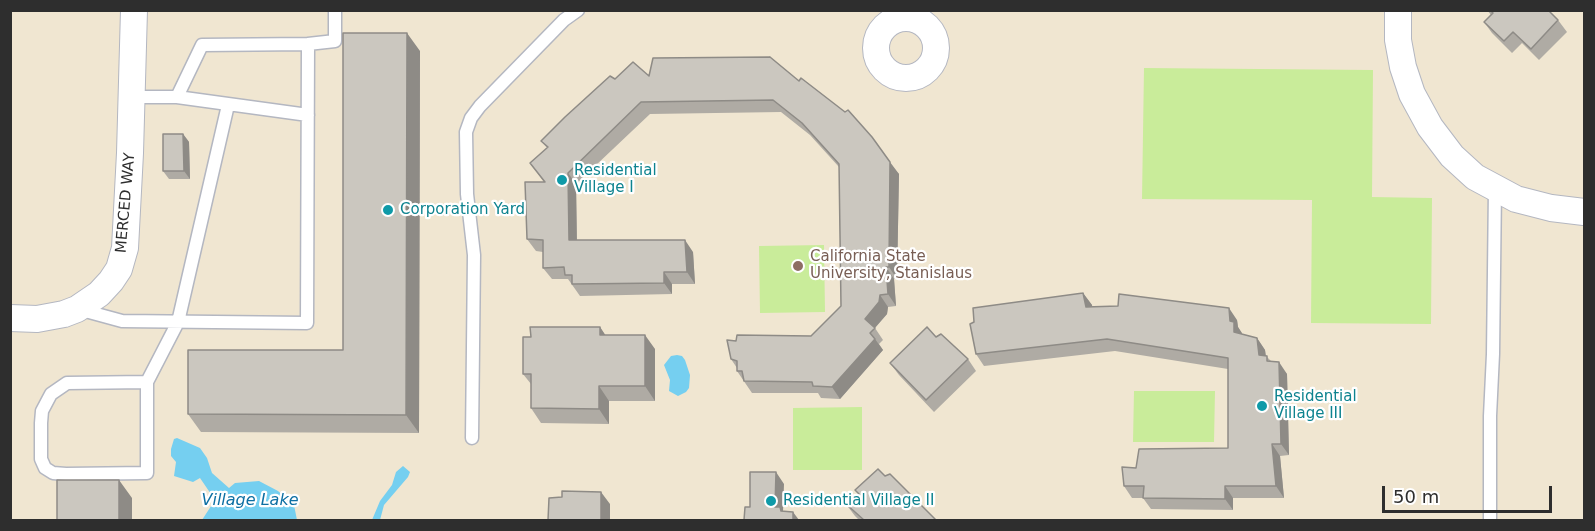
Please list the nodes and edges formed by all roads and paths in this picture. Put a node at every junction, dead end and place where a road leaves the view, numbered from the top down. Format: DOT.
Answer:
graph roads {
  1 [pos="134,10"];
  2 [pos="335,10"];
  3 [pos="578,10"];
  4 [pos="1398,10"];
  5 [pos="308,44"];
  6 [pos="132,97"];
  7 [pos="177,98"];
  8 [pos="228,105"];
  9 [pos="308,116"];
  10 [pos="1495,188"];
  11 [pos="1584,212"];
  12 [pos="77,309"];
  13 [pos="10,318"];
  14 [pos="178,322"];
  15 [pos="147,382"];
  16 [pos="472,438"];
  17 [pos="1490,520"];
  1 -- 6 [label="street, MERCED WAY"];
  2 -- 5 [label="lane"];
  3 -- 16 [label="lane"];
  4 -- 10 [label="street"];
  5 -- 7 [label="lane"];
  5 -- 9 [label="lane"];
  6 -- 7 [label="lane"];
  6 -- 12 [label="street, MERCED WAY"];
  7 -- 8 [label="lane"];
  8 -- 9 [label="lane"];
  8 -- 14 [label="lane"];
  9 -- 14 [label="lane"];
  10 -- 11 [label="street"];
  10 -- 17 [label="lane"];
  12 -- 13 [label="street, MERCED WAY"];
  12 -- 14 [label="lane"];
  14 -- 15 [label="lane"];
  15 -- 15 [label="lane"];
}
